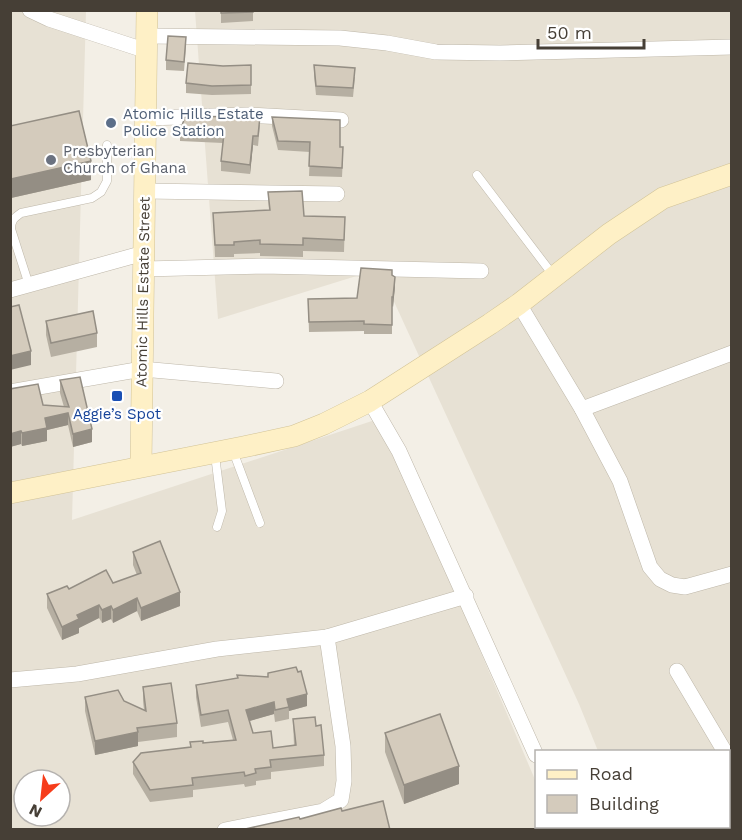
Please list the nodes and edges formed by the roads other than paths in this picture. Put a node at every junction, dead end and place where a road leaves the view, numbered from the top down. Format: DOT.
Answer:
graph roads {
  1 [pos="30,10"];
  2 [pos="147,10"];
  3 [pos="147,43"];
  4 [pos="732,47"];
  5 [pos="146,118"];
  6 [pos="341,120"];
  7 [pos="107,145"];
  8 [pos="732,174"];
  9 [pos="477,175"];
  10 [pos="145,191"];
  11 [pos="337,194"];
  12 [pos="144,261"];
  13 [pos="481,272"];
  14 [pos="554,276"];
  15 [pos="29,285"];
  16 [pos="10,290"];
  17 [pos="519,304"];
  18 [pos="732,353"];
  19 [pos="141,369"];
  20 [pos="276,381"];
  21 [pos="10,392"];
  22 [pos="370,401"];
  23 [pos="582,408"];
  24 [pos="223,451"];
  25 [pos="141,466"];
  26 [pos="10,493"];
  27 [pos="260,523"];
  28 [pos="217,527"];
  29 [pos="732,574"];
  30 [pos="465,596"];
  31 [pos="327,636"];
  32 [pos="677,671"];
  33 [pos="10,680"];
  34 [pos="724,750"];
  35 [pos="535,751"];
  36 [pos="225,830"];
  1 -- 3 [label="street"];
  2 -- 3 [label="street, Atomic Hills Estate Street"];
  3 -- 4 [label="street"];
  3 -- 5 [label="street, Atomic Hills Estate Street"];
  5 -- 6 [label="street"];
  5 -- 10 [label="street, Atomic Hills Estate Street"];
  7 -- 15 [label="lane"];
  8 -- 14 [label="street"];
  9 -- 14 [label="lane"];
  10 -- 11 [label="street"];
  10 -- 12 [label="street, Atomic Hills Estate Street"];
  12 -- 13 [label="street"];
  12 -- 15 [label="street"];
  12 -- 19 [label="street, Atomic Hills Estate Street"];
  14 -- 17 [label="street"];
  15 -- 16 [label="street"];
  17 -- 22 [label="street"];
  17 -- 23 [label="street"];
  18 -- 23 [label="street"];
  19 -- 20 [label="street"];
  19 -- 21 [label="street"];
  19 -- 25 [label="street, Atomic Hills Estate Street"];
  22 -- 24 [label="street"];
  22 -- 30 [label="street"];
  23 -- 29 [label="street"];
  24 -- 25 [label="street"];
  24 -- 27 [label="lane"];
  24 -- 28 [label="lane"];
  25 -- 26 [label="street"];
  30 -- 31 [label="street"];
  30 -- 35 [label="street"];
  31 -- 33 [label="street"];
  31 -- 36 [label="street"];
  32 -- 34 [label="street"];
}
